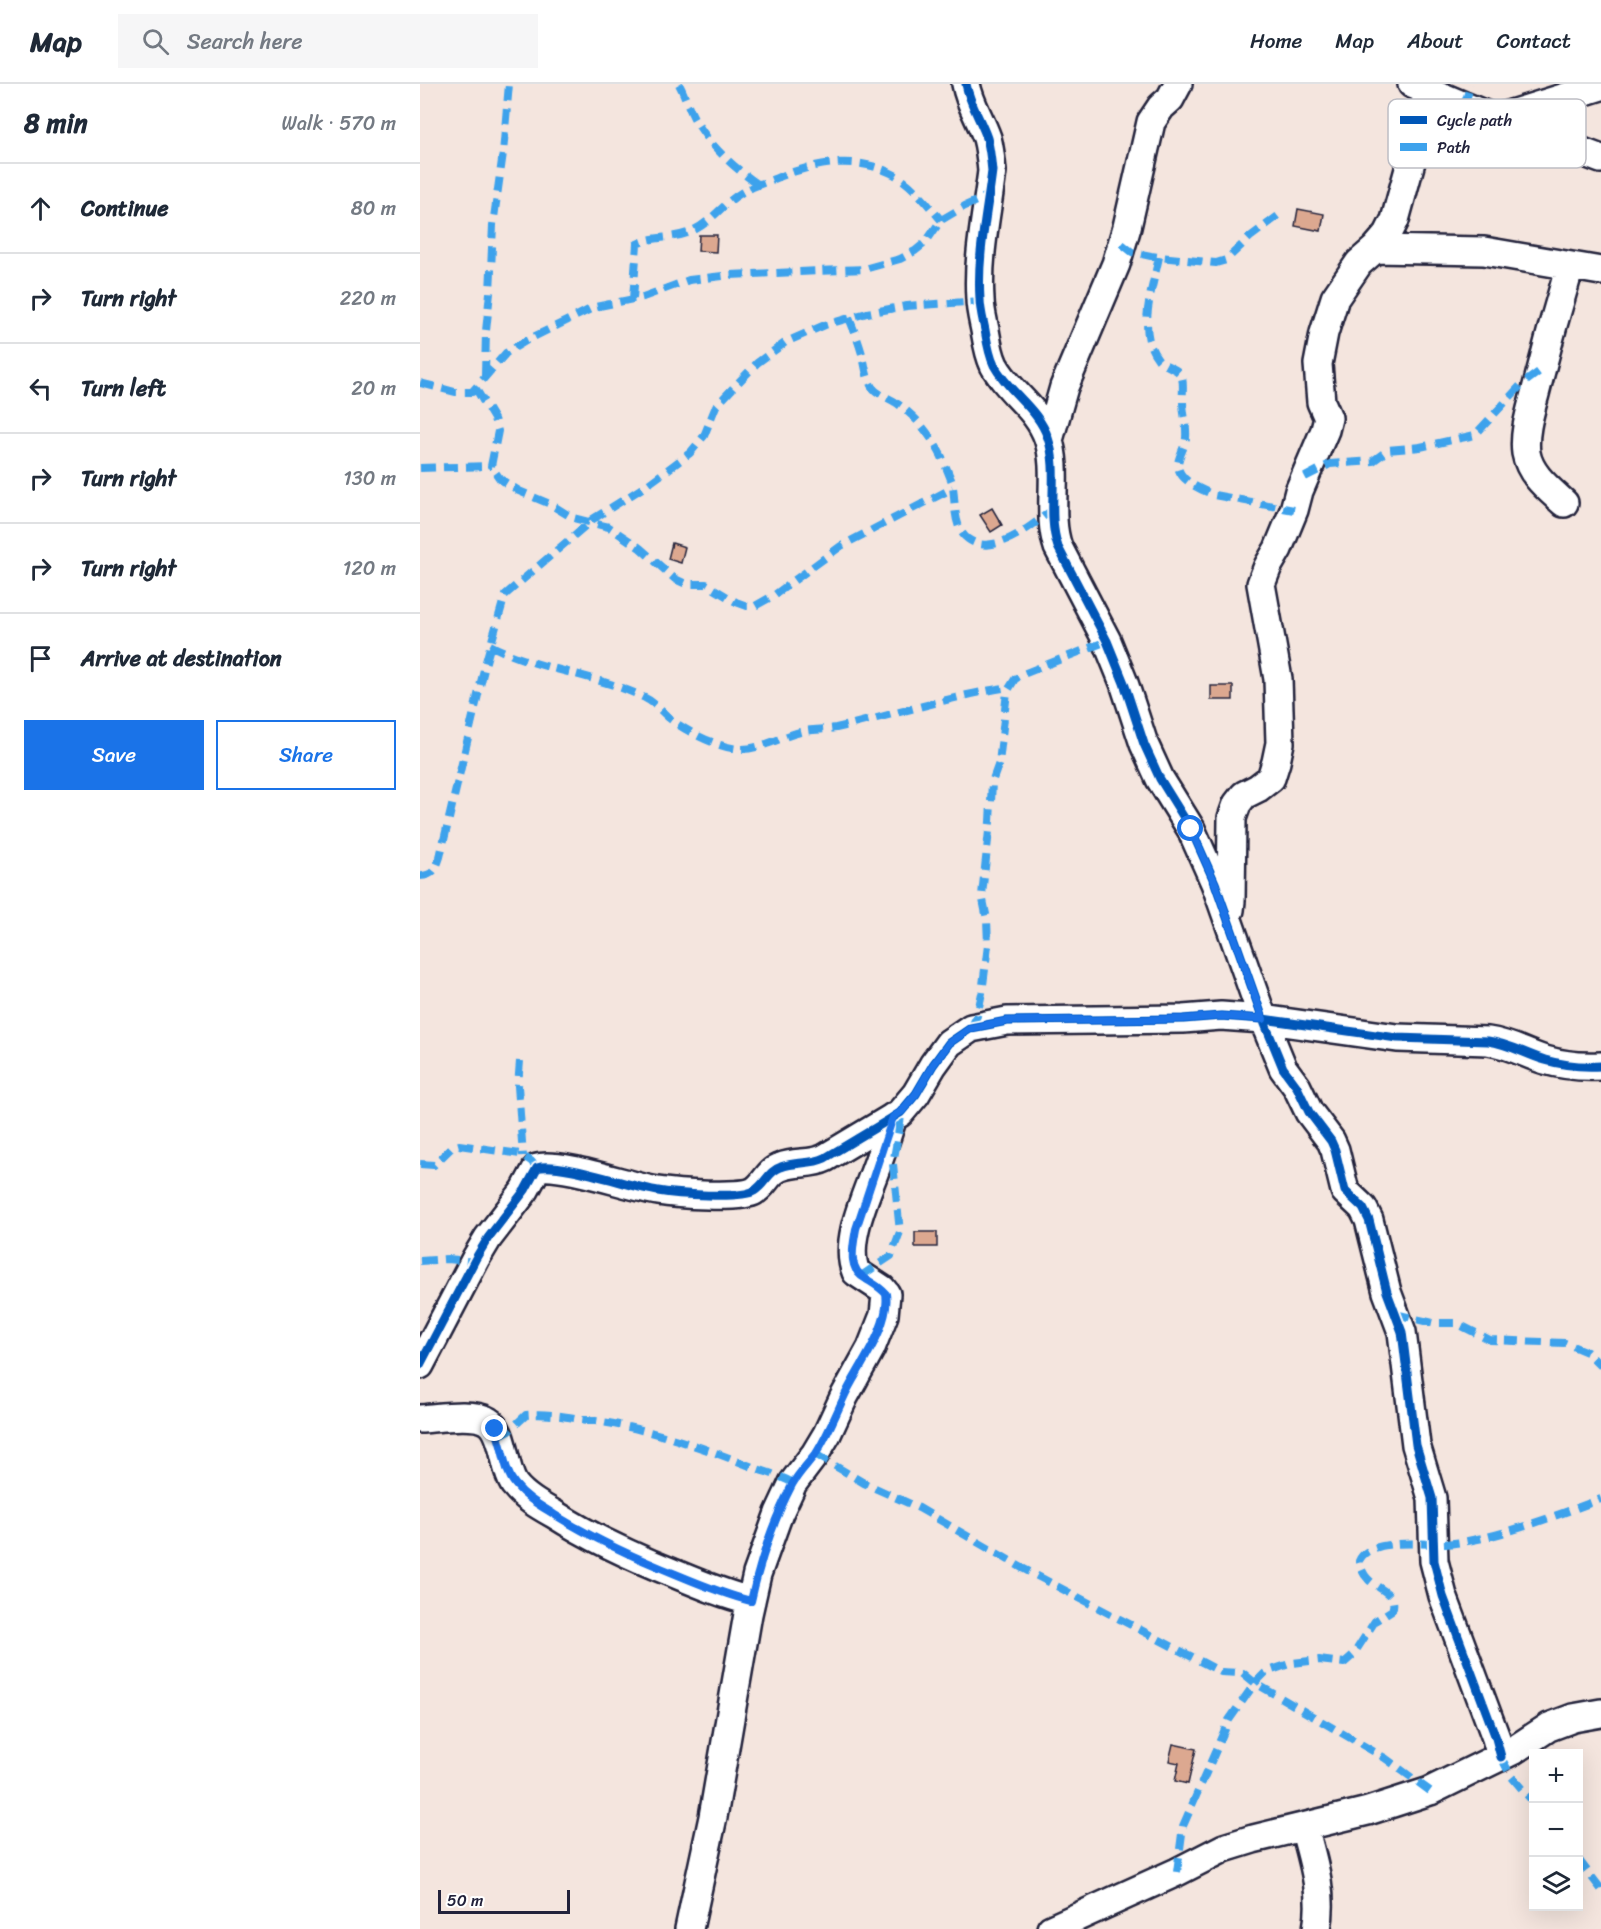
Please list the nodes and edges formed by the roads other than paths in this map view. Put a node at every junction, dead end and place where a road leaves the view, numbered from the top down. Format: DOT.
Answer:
graph roads {
  1 [pos="966,84"];
  2 [pos="1178,84"];
  3 [pos="1601,86"];
  4 [pos="1420,88"];
  5 [pos="1447,99"];
  6 [pos="1559,99"];
  7 [pos="1586,153"];
  8 [pos="1601,159"];
  9 [pos="1409,168"];
  10 [pos="1375,249"];
  11 [pos="1570,266"];
  12 [pos="1601,271"];
  13 [pos="1049,441"];
  14 [pos="1564,503"];
  15 [pos="1228,918"];
  16 [pos="1263,1019"];
  17 [pos="1601,1066"];
  18 [pos="893,1117"];
  19 [pos="420,1365"];
  20 [pos="420,1419"];
  21 [pos="751,1601"];
  22 [pos="1601,1713"];
  23 [pos="1501,1757"];
  24 [pos="1304,1827"];
  25 [pos="689,1929"];
  26 [pos="1051,1929"];
  27 [pos="1317,1929"];
  1 -- 13 [label="street"];
  2 -- 13 [label="street"];
  3 -- 6 [label="street"];
  4 -- 5 [label="street"];
  7 -- 8 [label="street"];
  9 -- 10 [label="street"];
  10 -- 11 [label="street"];
  10 -- 15 [label="street"];
  11 -- 12 [label="street"];
  11 -- 14 [label="street"];
  13 -- 15 [label="street"];
  15 -- 16 [label="street"];
  16 -- 17 [label="street"];
  16 -- 18 [label="street"];
  16 -- 23 [label="street"];
  18 -- 19 [label="street"];
  18 -- 21 [label="street"];
  20 -- 21 [label="street"];
  21 -- 25 [label="street"];
  22 -- 23 [label="street"];
  23 -- 24 [label="street"];
  24 -- 26 [label="street"];
  24 -- 27 [label="street"];
}
